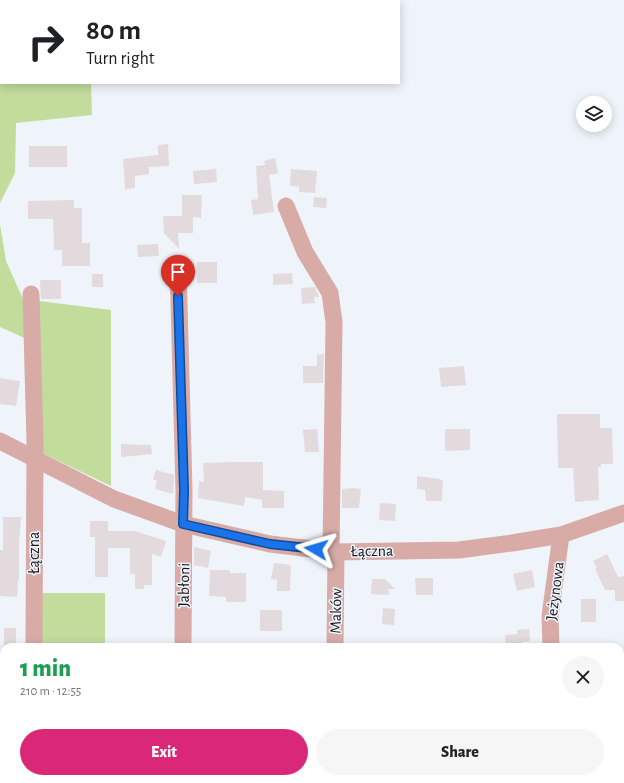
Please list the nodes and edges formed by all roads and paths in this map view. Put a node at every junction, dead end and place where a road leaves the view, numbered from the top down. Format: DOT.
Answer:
graph roads {
  1 [pos="286,206"];
  2 [pos="178,267"];
  3 [pos="31,294"];
  4 [pos="0,441"];
  5 [pos="35,460"];
  6 [pos="624,513"];
  7 [pos="183,524"];
  8 [pos="561,535"];
  9 [pos="334,551"];
  10 [pos="34,643"];
  11 [pos="183,643"];
  12 [pos="335,643"];
  13 [pos="551,643"];
  1 -- 9 [label="street, Maków"];
  2 -- 7 [label="street, Jabłoni"];
  3 -- 5 [label="street, Łączna"];
  4 -- 5 [label="street, Łączna"];
  5 -- 7 [label="street, Łączna"];
  5 -- 10 [label="street, Łączna"];
  6 -- 8 [label="street, Łączna"];
  7 -- 9 [label="street, Łączna"];
  7 -- 11 [label="street, Jabłoni"];
  8 -- 9 [label="street, Łączna"];
  8 -- 13 [label="street, Jeżynowa"];
  9 -- 12 [label="street, Maków"];
}
